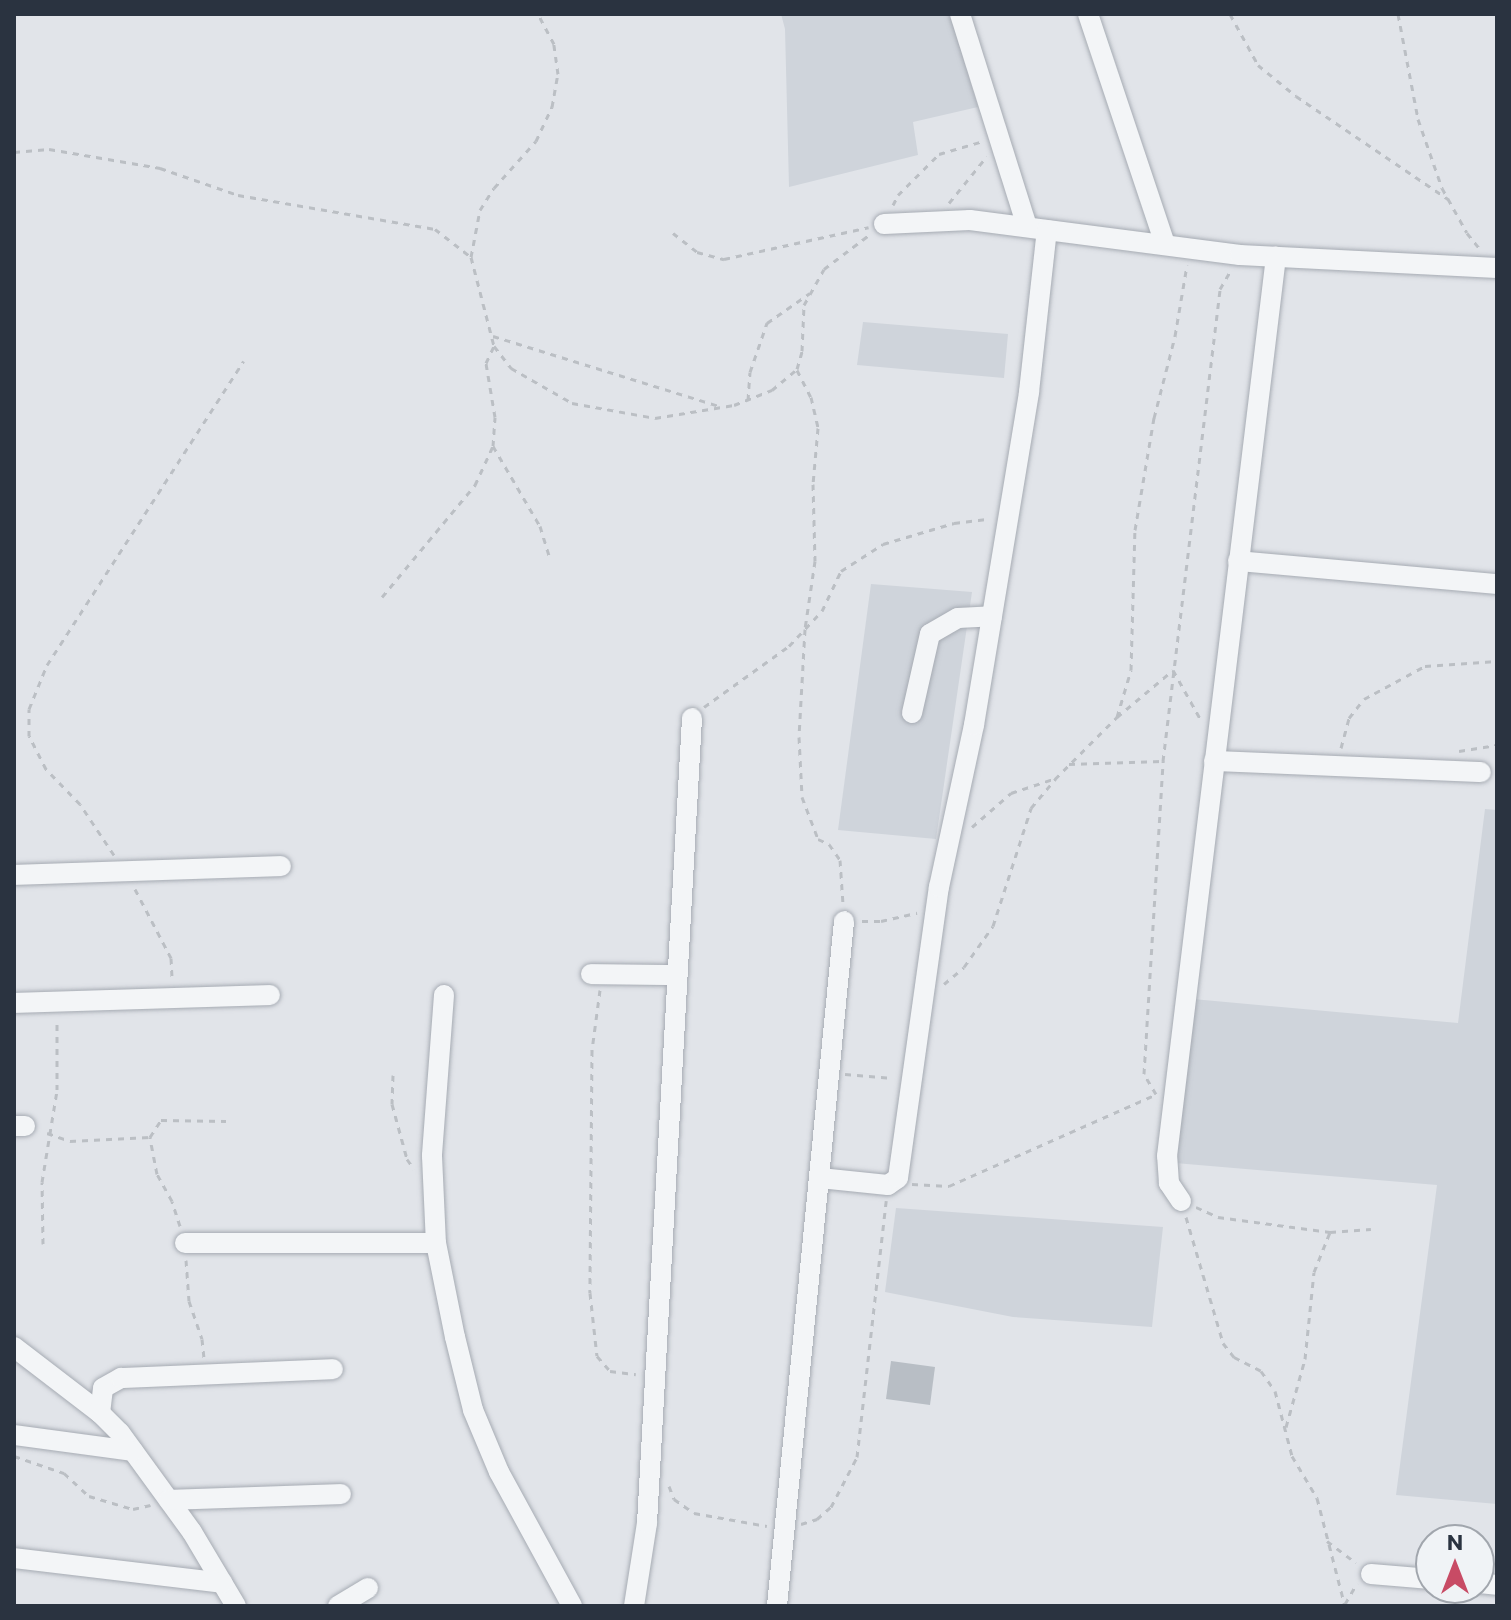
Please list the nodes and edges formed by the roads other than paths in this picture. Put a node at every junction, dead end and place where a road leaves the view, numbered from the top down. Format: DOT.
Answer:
graph roads {
  1 [pos="960,14"];
  2 [pos="1088,14"];
  3 [pos="884,224"];
  4 [pos="1037,228"];
  5 [pos="1165,244"];
  6 [pos="1276,257"];
  7 [pos="1492,262"];
  8 [pos="1238,561"];
  9 [pos="1496,584"];
  10 [pos="992,616"];
  11 [pos="912,713"];
  12 [pos="692,718"];
  13 [pos="1214,761"];
  14 [pos="1481,772"];
  15 [pos="281,866"];
  16 [pos="14,875"];
  17 [pos="844,921"];
  18 [pos="596,974"];
  19 [pos="677,975"];
  20 [pos="270,995"];
  21 [pos="444,995"];
  22 [pos="14,1003"];
  23 [pos="820,1178"];
  24 [pos="1181,1201"];
  25 [pos="185,1243"];
  26 [pos="436,1243"];
  27 [pos="14,1347"];
  28 [pos="333,1369"];
  29 [pos="100,1413"];
  30 [pos="14,1435"];
  31 [pos="133,1451"];
  32 [pos="341,1494"];
  33 [pos="169,1500"];
  34 [pos="14,1558"];
  35 [pos="1371,1574"];
  36 [pos="1415,1578"];
  37 [pos="223,1583"];
  38 [pos="368,1588"];
  39 [pos="236,1606"];
  40 [pos="338,1606"];
  41 [pos="572,1606"];
  42 [pos="634,1606"];
  43 [pos="777,1606"];
  1 -- 4 [label="street"];
  2 -- 5 [label="street"];
  3 -- 4 [label="street"];
  4 -- 5 [label="street"];
  4 -- 10 [label="street"];
  5 -- 6 [label="street"];
  6 -- 7 [label="street"];
  6 -- 8 [label="street"];
  8 -- 9 [label="street"];
  8 -- 13 [label="street"];
  10 -- 11 [label="street"];
  10 -- 23 [label="street"];
  12 -- 19 [label="street"];
  13 -- 14 [label="street"];
  13 -- 24 [label="street"];
  15 -- 16 [label="street"];
  17 -- 23 [label="street"];
  18 -- 19 [label="street"];
  19 -- 42 [label="street"];
  20 -- 22 [label="street"];
  21 -- 26 [label="street"];
  23 -- 43 [label="street"];
  25 -- 26 [label="street"];
  26 -- 41 [label="street"];
  27 -- 29 [label="street"];
  28 -- 29 [label="street"];
  29 -- 31 [label="street"];
  30 -- 31 [label="street"];
  31 -- 33 [label="street"];
  32 -- 33 [label="street"];
  33 -- 37 [label="street"];
  34 -- 37 [label="street"];
  35 -- 36 [label="street"];
  37 -- 39 [label="street"];
  38 -- 40 [label="street"];
}
